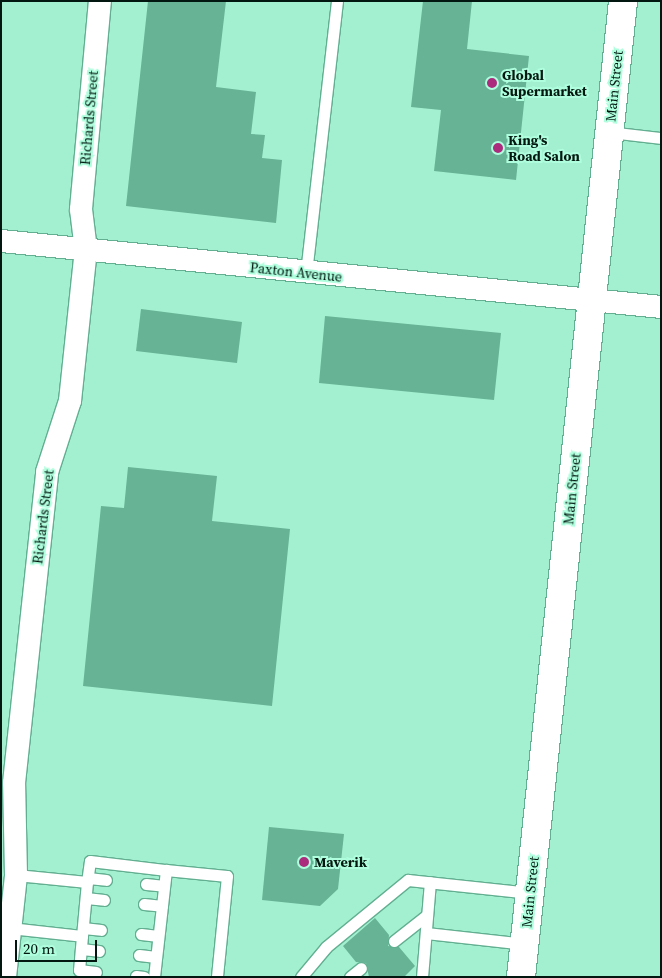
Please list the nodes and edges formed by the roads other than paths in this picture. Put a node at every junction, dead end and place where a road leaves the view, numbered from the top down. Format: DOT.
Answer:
graph roads {
  1 [pos="100,1"];
  2 [pos="337,1"];
  3 [pos="623,1"];
  4 [pos="609,132"];
  5 [pos="661,138"];
  6 [pos="1,241"];
  7 [pos="86,250"];
  8 [pos="306,273"];
  9 [pos="592,299"];
  10 [pos="661,307"];
  11 [pos="166,870"];
  12 [pos="16,875"];
  13 [pos="88,880"];
  14 [pos="106,880"];
  15 [pos="430,882"];
  16 [pos="146,884"];
  17 [pos="164,886"];
  18 [pos="530,893"];
  19 [pos="86,898"];
  20 [pos="104,900"];
  21 [pos="144,904"];
  22 [pos="162,906"];
  23 [pos="428,915"];
  24 [pos="10,928"];
  25 [pos="101,930"];
  26 [pos="82,932"];
  27 [pos="426,933"];
  28 [pos="141,934"];
  29 [pos="158,936"];
  30 [pos="394,941"];
  31 [pos="525,944"];
  32 [pos="81,949"];
  33 [pos="99,951"];
  34 [pos="139,955"];
  35 [pos="156,957"];
  36 [pos="361,968"];
  37 [pos="96,972"];
  38 [pos="5,977"];
  39 [pos="154,977"];
  40 [pos="217,977"];
  41 [pos="301,977"];
  42 [pos="350,977"];
  43 [pos="422,977"];
  44 [pos="521,977"];
  1 -- 7 [label="street, Richards Street"];
  2 -- 8 [label="lane"];
  3 -- 4 [label="street, Main Street"];
  4 -- 5 [label="lane"];
  4 -- 9 [label="street, Main Street"];
  6 -- 7 [label="street, Paxton Avenue"];
  7 -- 8 [label="street, Paxton Avenue"];
  7 -- 12 [label="street, Richards Street"];
  8 -- 9 [label="street, Paxton Avenue"];
  9 -- 10 [label="street, Paxton Avenue"];
  9 -- 18 [label="street, Main Street"];
  11 -- 13 [label="lane"];
  11 -- 17 [label="lane"];
  11 -- 40 [label="lane"];
  12 -- 13 [label="lane"];
  12 -- 24 [label="street, Richards Street"];
  13 -- 14 [label="lane"];
  13 -- 19 [label="lane"];
  15 -- 18 [label="lane"];
  15 -- 23 [label="lane"];
  15 -- 41 [label="lane"];
  16 -- 17 [label="lane"];
  17 -- 22 [label="lane"];
  18 -- 31 [label="street, Main Street"];
  19 -- 20 [label="lane"];
  19 -- 26 [label="lane"];
  21 -- 22 [label="lane"];
  22 -- 29 [label="lane"];
  23 -- 27 [label="lane"];
  23 -- 30 [label="lane"];
  24 -- 26 [label="lane"];
  24 -- 38 [label="street, Richards Street"];
  25 -- 26 [label="lane"];
  26 -- 32 [label="lane"];
  27 -- 31 [label="lane"];
  27 -- 43 [label="lane"];
  28 -- 29 [label="lane"];
  29 -- 35 [label="lane"];
  31 -- 44 [label="street, Main Street"];
  32 -- 33 [label="lane"];
  32 -- 37 [label="lane"];
  34 -- 35 [label="lane"];
  35 -- 39 [label="lane"];
  36 -- 42 [label="lane"];
}
